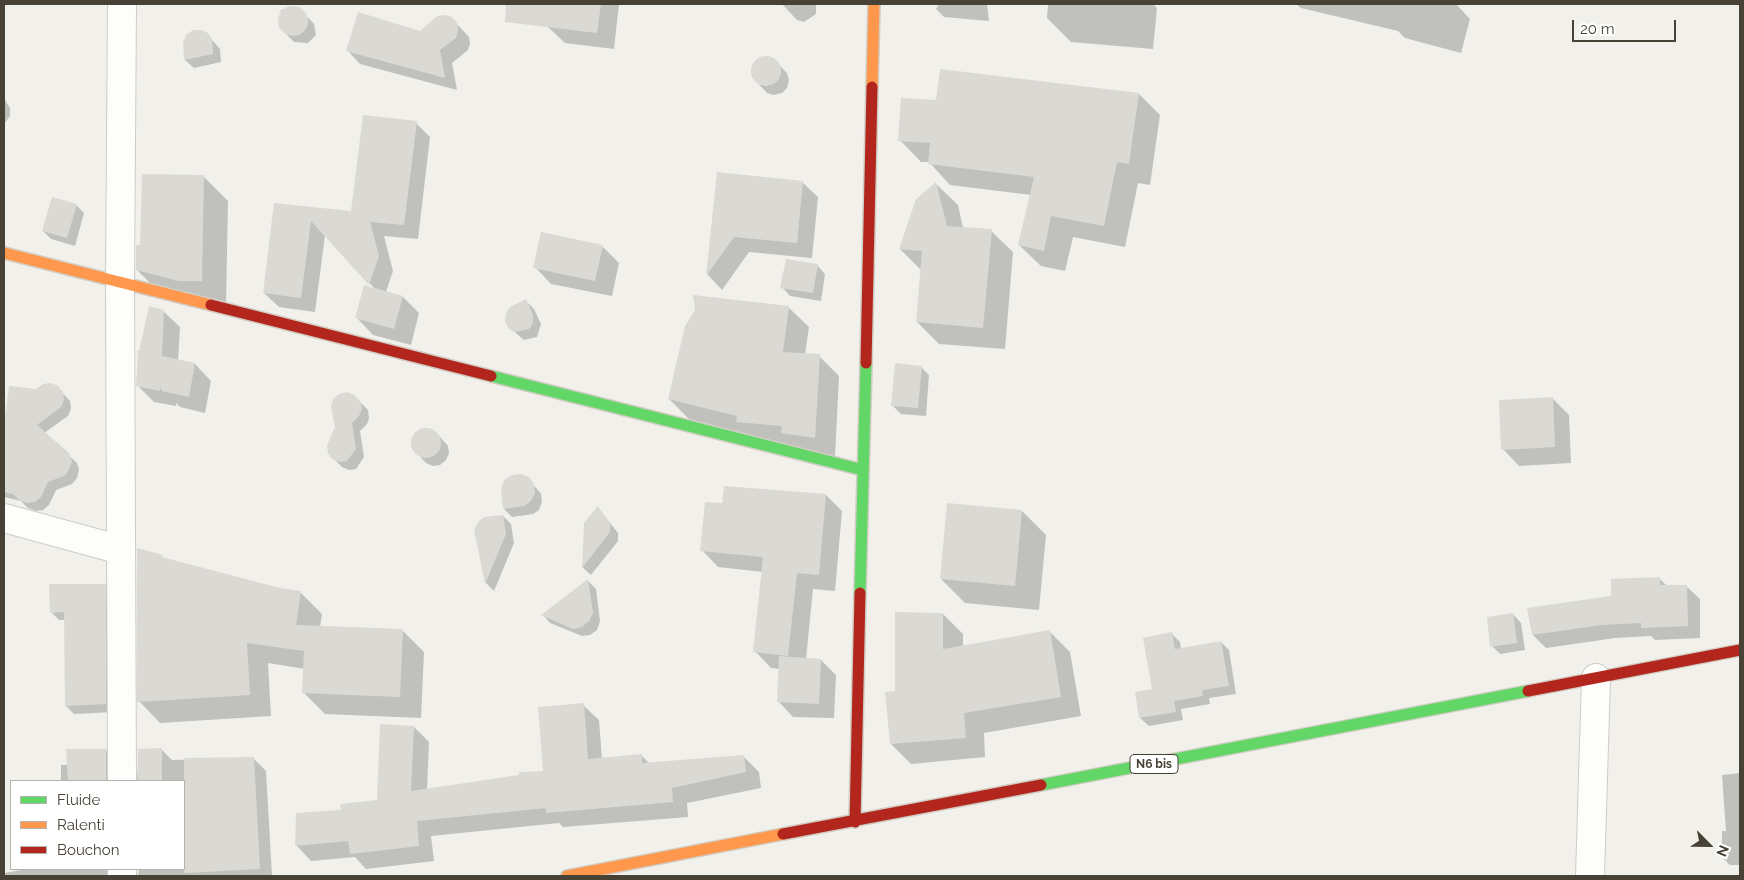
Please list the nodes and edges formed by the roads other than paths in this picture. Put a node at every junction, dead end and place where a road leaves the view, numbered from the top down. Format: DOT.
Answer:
graph roads {
  1 [pos="122,4"];
  2 [pos="874,4"];
  3 [pos="4,253"];
  4 [pos="120,283"];
  5 [pos="863,470"];
  6 [pos="4,518"];
  7 [pos="121,550"];
  8 [pos="1740,650"];
  9 [pos="1596,678"];
  10 [pos="122,780"];
  11 [pos="855,822"];
  12 [pos="568,876"];
  13 [pos="1590,876"];
  1 -- 4 [label="street"];
  2 -- 5 [label="main road"];
  3 -- 4 [label="main road"];
  4 -- 5 [label="main road"];
  4 -- 7 [label="street"];
  5 -- 11 [label="main road"];
  6 -- 7 [label="street"];
  7 -- 10 [label="street"];
  8 -- 9 [label="main road, N6 bis"];
  9 -- 11 [label="main road, N6 bis"];
  9 -- 13 [label="street"];
  11 -- 12 [label="main road, N6 bis"];
}
